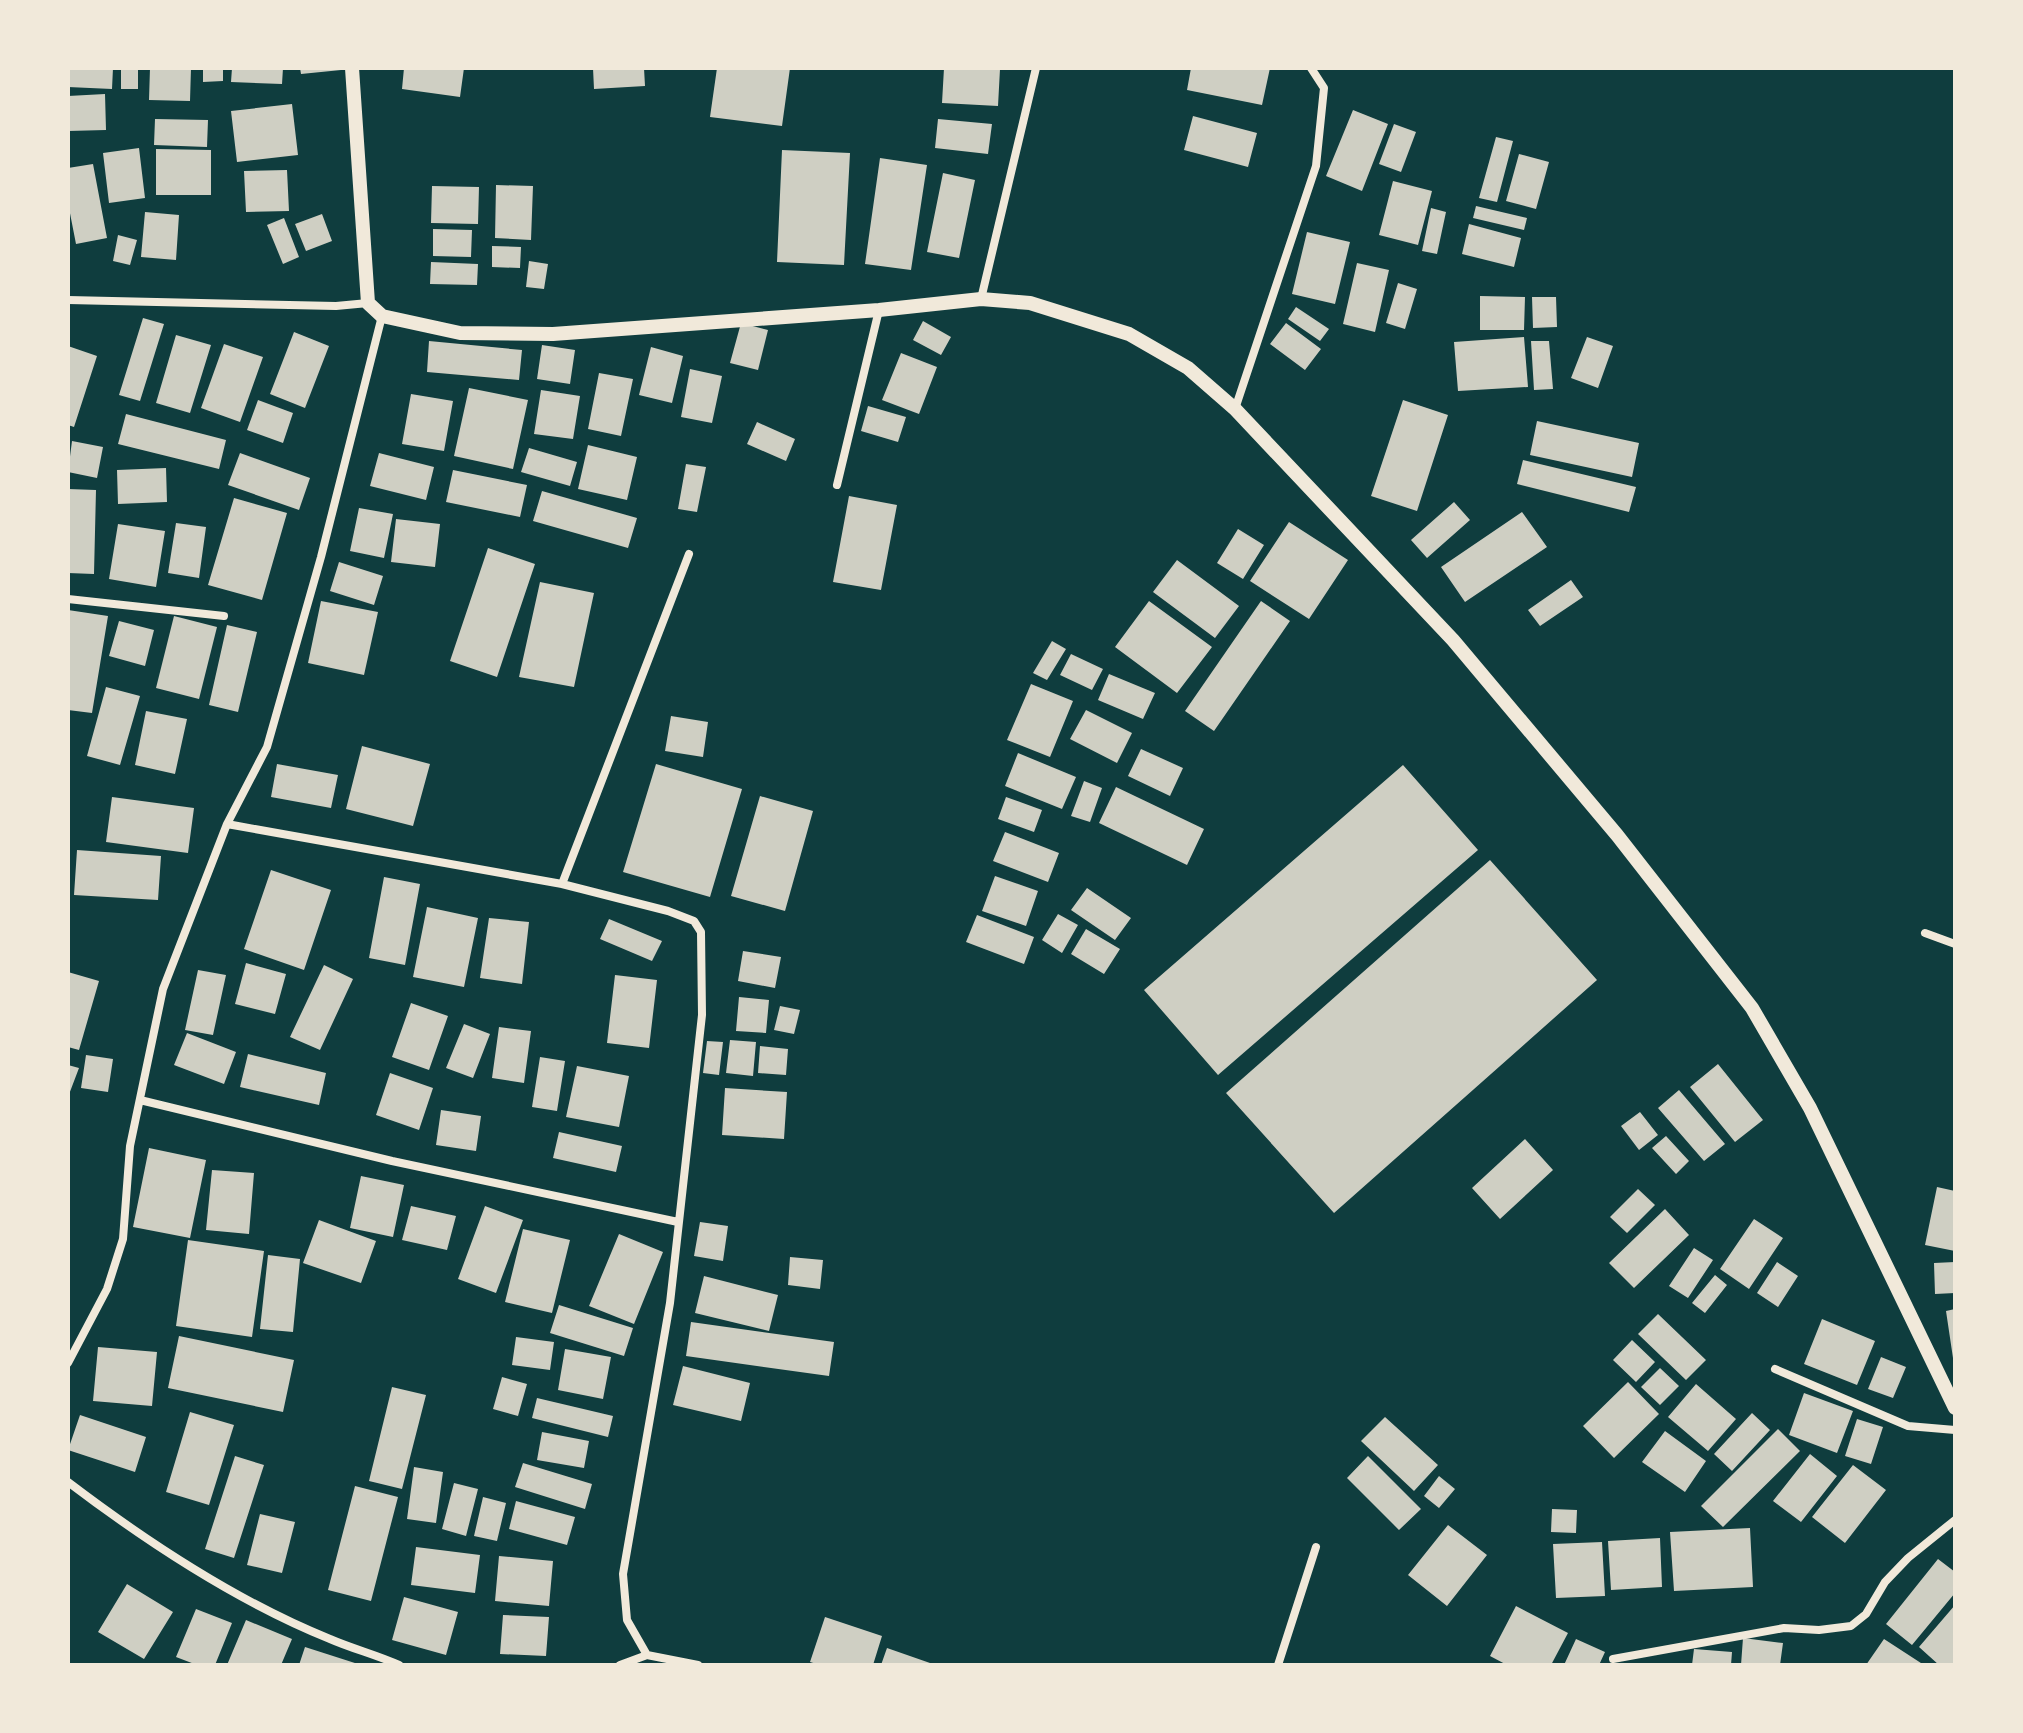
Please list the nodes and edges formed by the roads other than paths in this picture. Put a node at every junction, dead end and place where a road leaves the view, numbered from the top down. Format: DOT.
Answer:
graph roads {
  1 [pos="352,68"];
  2 [pos="1036,68"];
  3 [pos="1311,68"];
  4 [pos="981,299"];
  5 [pos="68,300"];
  6 [pos="368,303"];
  7 [pos="879,310"];
  8 [pos="382,316"];
  9 [pos="1235,409"];
  10 [pos="837,485"];
  11 [pos="689,554"];
  12 [pos="68,599"];
  13 [pos="224,616"];
  14 [pos="227,824"];
  15 [pos="562,884"];
  16 [pos="1925,933"];
  17 [pos="1955,944"];
  18 [pos="140,1100"];
  19 [pos="678,1222"];
  20 [pos="68,1363"];
  21 [pos="1775,1369"];
  22 [pos="1955,1408"];
  23 [pos="1955,1430"];
  24 [pos="68,1482"];
  25 [pos="1955,1520"];
  26 [pos="1316,1547"];
  27 [pos="647,1655"];
  28 [pos="1613,1659"];
  29 [pos="399,1665"];
  30 [pos="620,1665"];
  31 [pos="698,1665"];
  32 [pos="1278,1665"];
  1 -- 6 [label="street"];
  2 -- 4 [label="street"];
  3 -- 9 [label="street"];
  4 -- 7 [label="street"];
  4 -- 9 [label="street"];
  5 -- 6 [label="street"];
  6 -- 8 [label="street"];
  7 -- 8 [label="street"];
  7 -- 10 [label="street"];
  8 -- 14 [label="street"];
  9 -- 22 [label="street"];
  11 -- 15 [label="street"];
  12 -- 13 [label="street"];
  14 -- 15 [label="street"];
  14 -- 18 [label="street"];
  15 -- 19 [label="street"];
  16 -- 17 [label="street"];
  18 -- 19 [label="street"];
  18 -- 20 [label="street"];
  19 -- 27 [label="street"];
  21 -- 23 [label="street"];
  24 -- 29 [label="street"];
  25 -- 28 [label="street"];
  26 -- 32 [label="street"];
  27 -- 30 [label="street"];
  27 -- 31 [label="street"];
}
